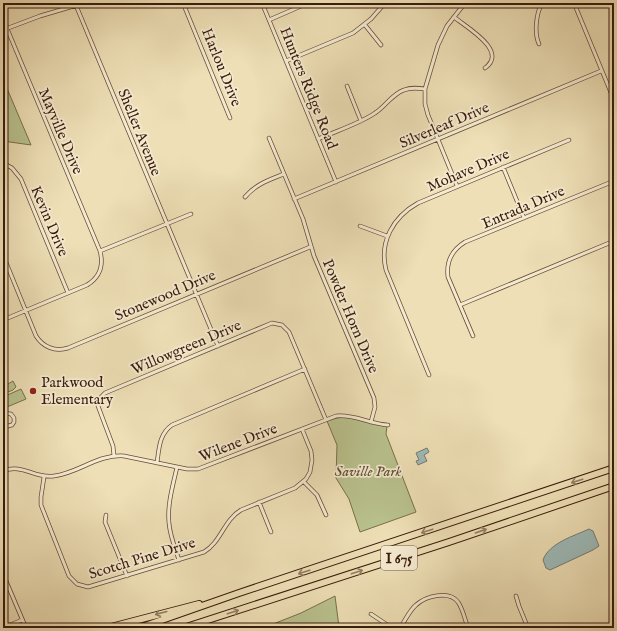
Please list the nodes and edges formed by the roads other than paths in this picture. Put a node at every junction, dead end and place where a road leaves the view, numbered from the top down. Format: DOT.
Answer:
graph roads {
  1 [pos="84,3"];
  2 [pos="183,3"];
  3 [pos="262,3"];
  4 [pos="308,3"];
  5 [pos="385,3"];
  6 [pos="465,3"];
  7 [pos="542,3"];
  8 [pos="574,3"];
  9 [pos="76,4"];
  10 [pos="454,17"];
  11 [pos="3,19"];
  12 [pos="269,20"];
  13 [pos="365,25"];
  14 [pos="7,29"];
  15 [pos="3,30"];
  16 [pos="539,44"];
  17 [pos="381,45"];
  18 [pos="286,61"];
  19 [pos="485,68"];
  20 [pos="601,71"];
  21 [pos="347,86"];
  22 [pos="425,89"];
  23 [pos="614,100"];
  24 [pos="230,118"];
  25 [pos="361,121"];
  26 [pos="269,138"];
  27 [pos="318,138"];
  28 [pos="438,139"];
  29 [pos="569,140"];
  30 [pos="3,164"];
  31 [pos="503,167"];
  32 [pos="284,174"];
  33 [pos="614,181"];
  34 [pos="336,182"];
  35 [pos="457,186"];
  36 [pos="245,197"];
  37 [pos="294,199"];
  38 [pos="191,214"];
  39 [pos="524,218"];
  40 [pos="166,224"];
  41 [pos="360,226"];
  42 [pos="387,236"];
  43 [pos="614,241"];
  44 [pos="310,247"];
  45 [pos="100,251"];
  46 [pos="3,255"];
  47 [pos="68,293"];
  48 [pos="196,295"];
  49 [pos="460,305"];
  50 [pos="26,310"];
  51 [pos="3,320"];
  52 [pos="473,336"];
  53 [pos="218,346"];
  54 [pos="304,369"];
  55 [pos="429,375"];
  56 [pos="3,413"];
  57 [pos="326,420"];
  58 [pos="372,422"];
  59 [pos="3,424"];
  60 [pos="388,425"];
  61 [pos="302,429"];
  62 [pos="114,456"];
  63 [pos="157,463"];
  64 [pos="177,467"];
  65 [pos="614,468"];
  66 [pos="3,471"];
  67 [pos="44,477"];
  68 [pos="304,482"];
  69 [pos="614,486"];
  70 [pos="259,502"];
  71 [pos="106,515"];
  72 [pos="326,515"];
  73 [pos="271,532"];
  74 [pos="179,560"];
  75 [pos="3,574"];
  76 [pos="127,576"];
  77 [pos="239,593"];
  78 [pos="516,596"];
  79 [pos="371,614"];
  80 [pos="22,620"];
  81 [pos="3,628"];
  82 [pos="26,628"];
  83 [pos="107,628"];
  84 [pos="139,628"];
  85 [pos="183,628"];
  86 [pos="392,628"];
  87 [pos="400,628"];
  88 [pos="468,628"];
  89 [pos="528,628"];
  1 -- 9 [label="street"];
  2 -- 24 [label="street, Harlou Drive"];
  3 -- 12 [label="street, Hunters Ridge Road"];
  4 -- 12 [label="street"];
  5 -- 13 [label="street"];
  6 -- 10 [label="street"];
  7 -- 16 [label="street"];
  8 -- 20 [label="street"];
  9 -- 14 [label="street"];
  9 -- 40 [label="street, Sheller Avenue"];
  10 -- 19 [label="street"];
  10 -- 22 [label="street"];
  11 -- 14 [label="street, Mayville Drive"];
  12 -- 18 [label="street, Hunters Ridge Road"];
  13 -- 17 [label="street"];
  13 -- 18 [label="street"];
  14 -- 15 [label="street"];
  14 -- 45 [label="street, Mayville Drive"];
  18 -- 27 [label="street, Hunters Ridge Road"];
  20 -- 23 [label="street"];
  20 -- 28 [label="street, Silverleaf Drive"];
  21 -- 25 [label="street"];
  22 -- 25 [label="street"];
  22 -- 28 [label="street"];
  25 -- 27 [label="street"];
  26 -- 32 [label="street, Powder Horn Drive"];
  27 -- 34 [label="street, Hunters Ridge Road"];
  28 -- 34 [label="street, Silverleaf Drive"];
  28 -- 35 [label="street"];
  29 -- 31 [label="street, Mohave Drive"];
  30 -- 47 [label="street, Kevin Drive"];
  31 -- 35 [label="street, Mohave Drive"];
  31 -- 39 [label="street"];
  32 -- 36 [label="street"];
  32 -- 37 [label="street, Powder Horn Drive"];
  33 -- 39 [label="street, Entrada Drive"];
  34 -- 37 [label="street, Silverleaf Drive"];
  35 -- 42 [label="street, Mohave Drive"];
  37 -- 44 [label="street, Powder Horn Drive"];
  38 -- 40 [label="street"];
  39 -- 49 [label="street, Entrada Drive"];
  40 -- 45 [label="street"];
  40 -- 48 [label="street, Sheller Avenue"];
  41 -- 42 [label="street"];
  42 -- 55 [label="street"];
  43 -- 49 [label="street"];
  44 -- 48 [label="street, Stonewood Drive"];
  44 -- 58 [label="street, Powder Horn Drive"];
  45 -- 47 [label="street"];
  46 -- 50 [label="street, Stonewood Drive"];
  47 -- 50 [label="street"];
  48 -- 50 [label="street, Stonewood Drive"];
  48 -- 53 [label="street, Sheller Avenue"];
  49 -- 52 [label="street"];
  50 -- 51 [label="street"];
  53 -- 54 [label="street, Willowgreen Drive"];
  53 -- 62 [label="street, Willowgreen Drive"];
  54 -- 57 [label="street"];
  54 -- 63 [label="street"];
  56 -- 59 [label="street"];
  57 -- 58 [label="street, Wilene Drive"];
  57 -- 61 [label="street, Wilene Drive"];
  58 -- 60 [label="street, Wilene Drive"];
  61 -- 64 [label="street, Wilene Drive"];
  61 -- 68 [label="street"];
  62 -- 63 [label="street, Wilene Drive"];
  62 -- 67 [label="street, Wilene Drive"];
  63 -- 64 [label="street, Wilene Drive"];
  64 -- 74 [label="street"];
  65 -- 77 [label="highway, I 675, one-way"];
  66 -- 67 [label="street, Wilene Drive"];
  67 -- 76 [label="street, Scotch Pine Drive"];
  68 -- 70 [label="street, Scotch Pine Drive"];
  68 -- 72 [label="street"];
  85 -- 69 [label="highway, I 675, one-way"];
  70 -- 73 [label="street"];
  70 -- 74 [label="street, Scotch Pine Drive"];
  71 -- 76 [label="street"];
  74 -- 76 [label="street, Scotch Pine Drive"];
  75 -- 80 [label="street"];
  77 -- 83 [label="highway, one-way"];
  77 -- 84 [label="highway, I 675"];
  78 -- 89 [label="street"];
  79 -- 86 [label="street"];
  80 -- 81 [label="street"];
  80 -- 82 [label="street"];
  87 -- 88 [label="street"];
}
